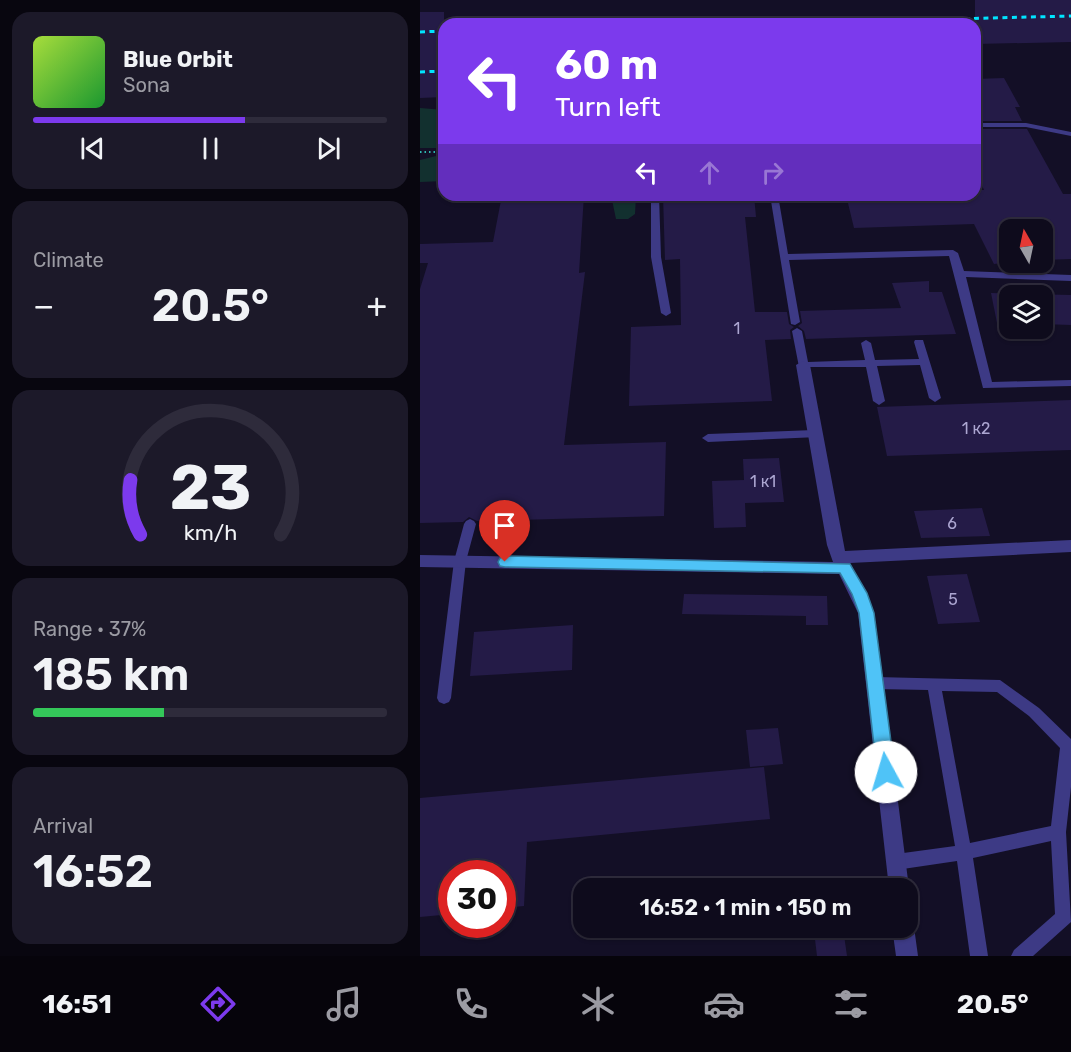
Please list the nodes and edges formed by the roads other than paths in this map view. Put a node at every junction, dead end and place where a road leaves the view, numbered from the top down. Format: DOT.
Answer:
graph roads {
  1 [pos="981,126"];
  2 [pos="1071,134"];
  3 [pos="655,201"];
  4 [pos="775,201"];
  5 [pos="784,257"];
  6 [pos="960,274"];
  7 [pos="1071,278"];
  8 [pos="666,313"];
  9 [pos="919,342"];
  10 [pos="866,343"];
  11 [pos="925,362"];
  12 [pos="871,363"];
  13 [pos="803,365"];
  14 [pos="1071,383"];
  15 [pos="935,398"];
  16 [pos="879,401"];
  17 [pos="814,434"];
  18 [pos="708,438"];
  19 [pos="470,524"];
  20 [pos="1071,546"];
  21 [pos="420,561"];
  22 [pos="460,561"];
  23 [pos="842,562"];
  24 [pos="876,683"];
  25 [pos="934,684"];
  26 [pos="444,698"];
  27 [pos="1058,832"];
  28 [pos="964,852"];
  29 [pos="896,861"];
  30 [pos="898,878"];
  31 [pos="905,938"];
  32 [pos="907,956"];
  33 [pos="979,956"];
  34 [pos="1020,956"];
  1 -- 2 [label="lane"];
  3 -- 8 [label="lane"];
  4 -- 5 [label="lane"];
  5 -- 6 [label="lane"];
  5 -- 13 [label="lane"];
  6 -- 7 [label="lane"];
  6 -- 14 [label="lane"];
  9 -- 11 [label="lane"];
  10 -- 12 [label="lane"];
  11 -- 12 [label="lane"];
  11 -- 15 [label="lane"];
  12 -- 13 [label="lane"];
  12 -- 16 [label="lane"];
  13 -- 17 [label="street"];
  17 -- 18 [label="lane"];
  17 -- 23 [label="street"];
  19 -- 22 [label="lane"];
  20 -- 23 [label="street"];
  21 -- 22 [label="street"];
  22 -- 23 [label="street"];
  22 -- 26 [label="lane"];
  23 -- 24 [label="street"];
  24 -- 25 [label="lane"];
  24 -- 29 [label="street"];
  25 -- 27 [label="lane"];
  25 -- 28 [label="lane"];
  27 -- 28 [label="lane"];
  27 -- 34 [label="lane"];
  28 -- 29 [label="lane"];
  28 -- 33 [label="lane"];
  29 -- 30 [label="street"];
  31 -- 32 [label="street"];
}
